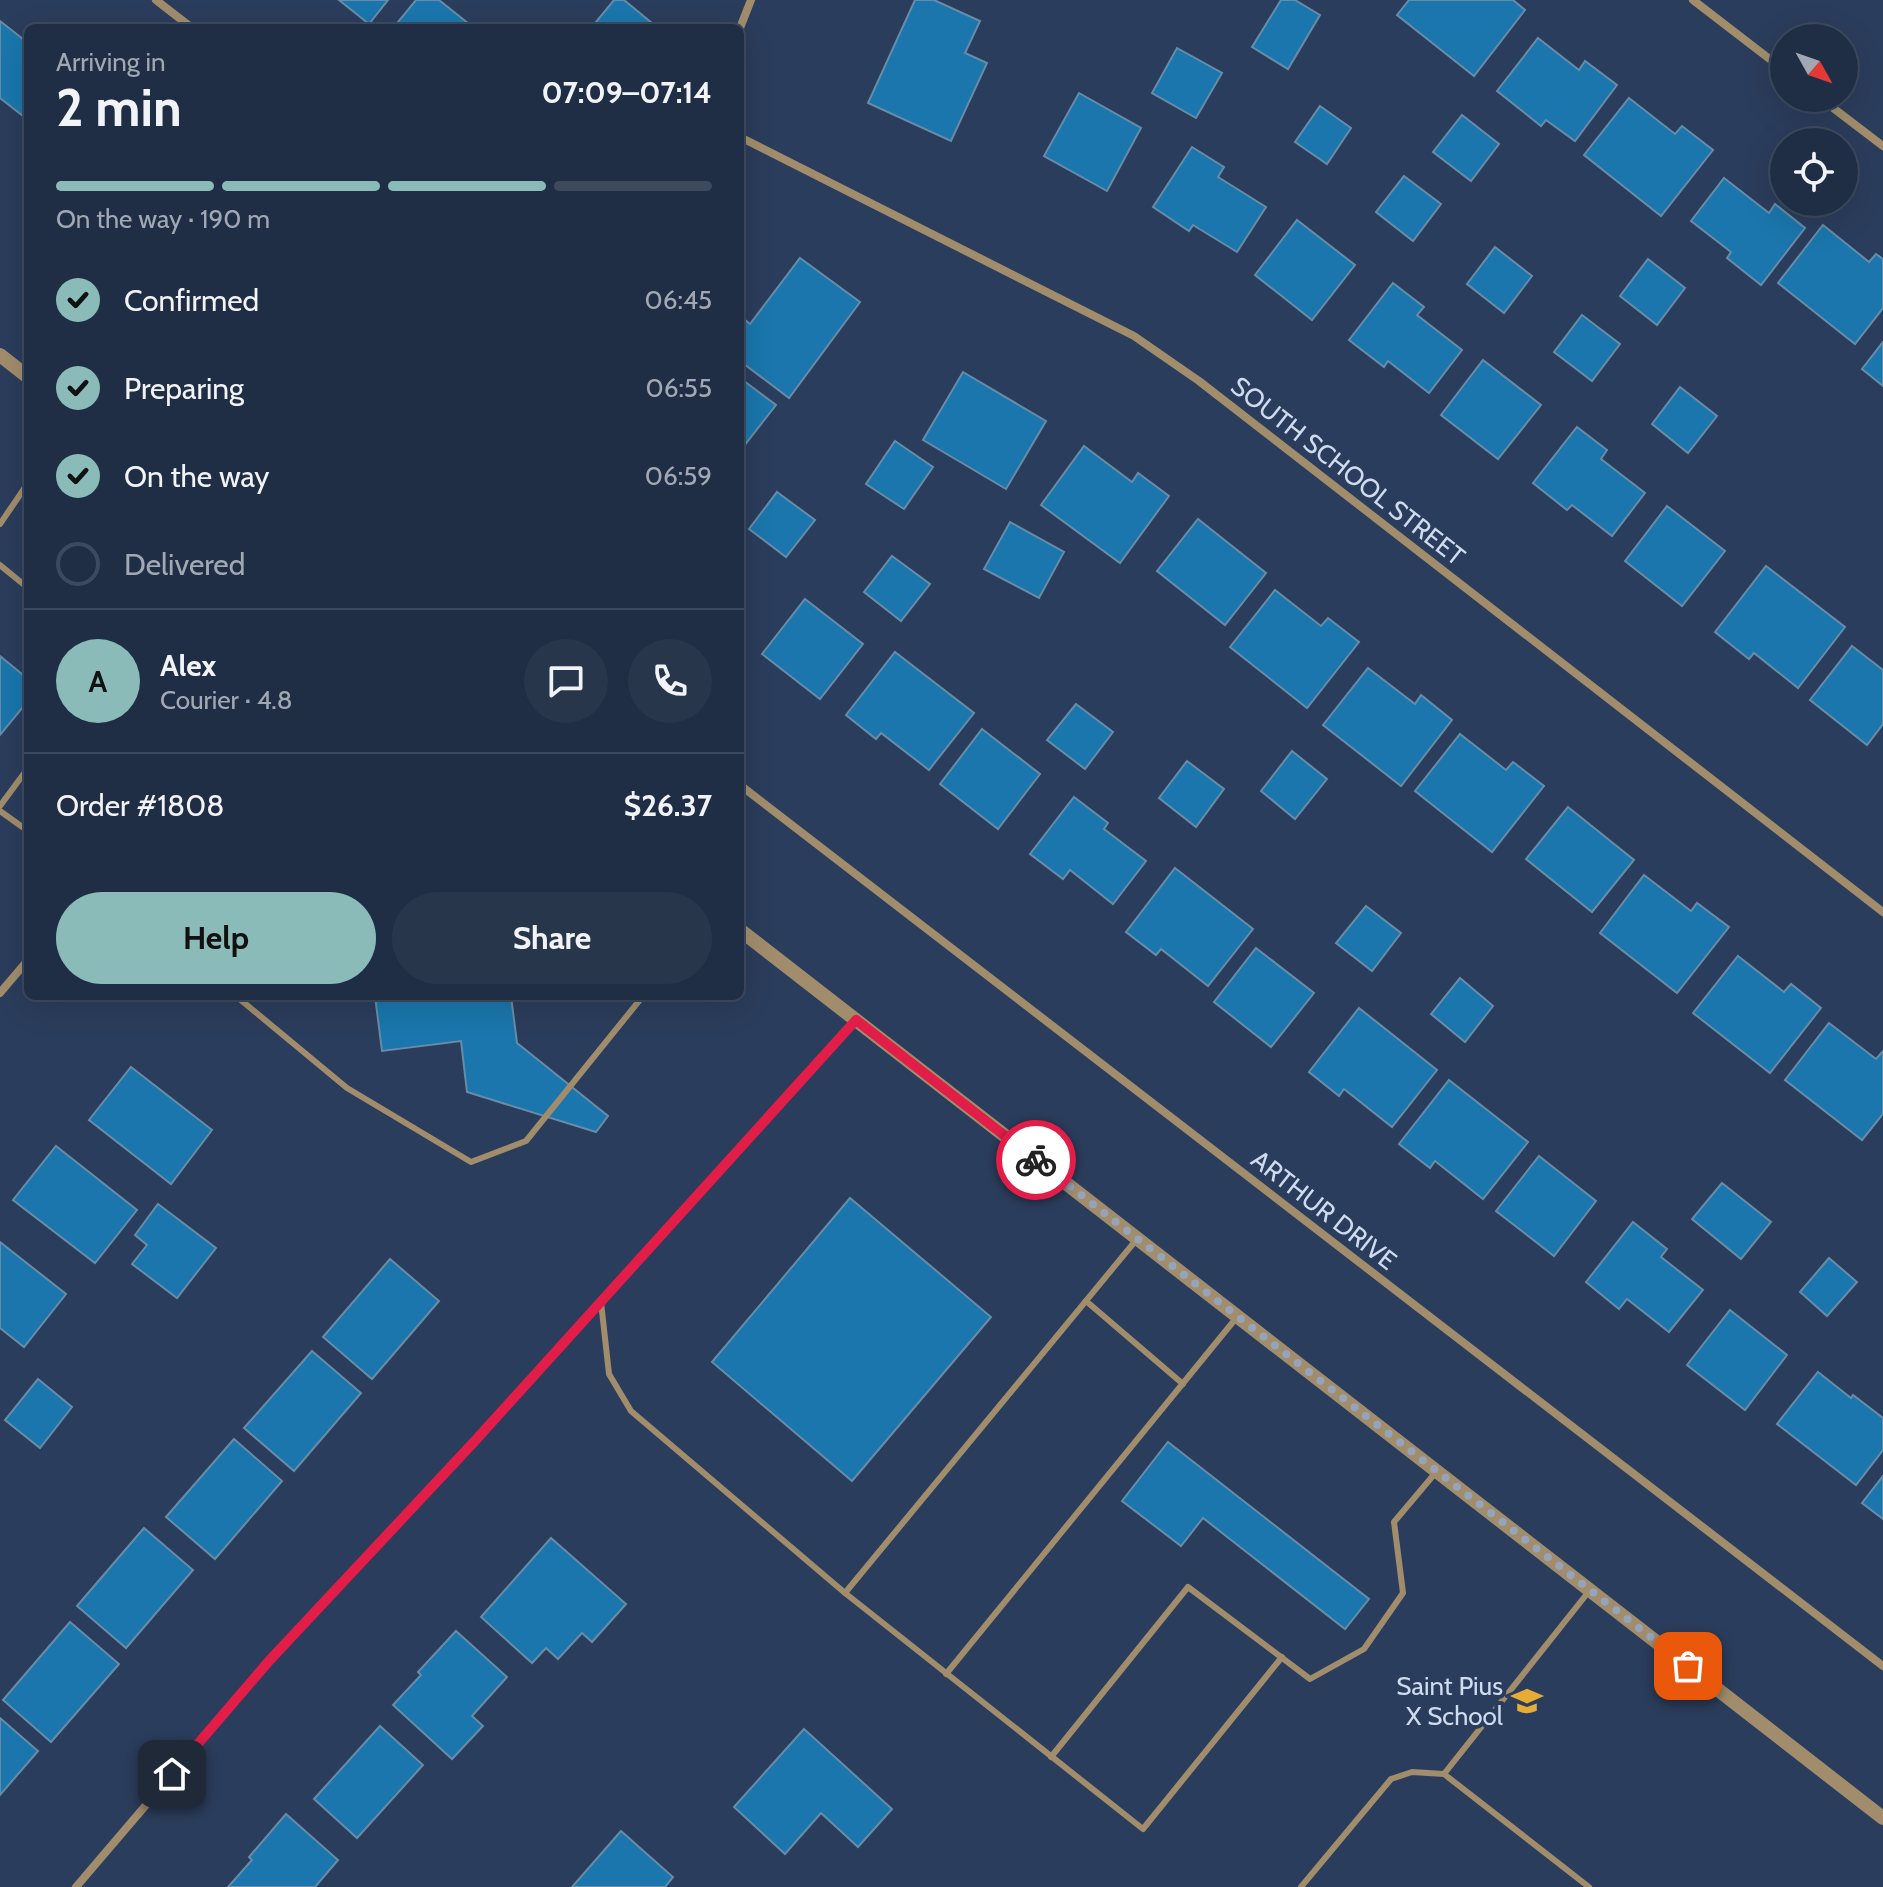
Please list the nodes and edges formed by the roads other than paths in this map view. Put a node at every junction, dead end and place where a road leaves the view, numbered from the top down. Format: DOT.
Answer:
graph roads {
  1 [pos="156,0"];
  2 [pos="751,0"];
  3 [pos="1693,0"];
  4 [pos="187,24"];
  5 [pos="742,24"];
  6 [pos="1770,59"];
  7 [pos="1838,112"];
  8 [pos="744,139"];
  9 [pos="1883,146"];
  10 [pos="0,355"];
  11 [pos="24,374"];
  12 [pos="24,489"];
  13 [pos="0,524"];
  14 [pos="0,565"];
  15 [pos="24,585"];
  16 [pos="24,774"];
  17 [pos="744,788"];
  18 [pos="0,808"];
  19 [pos="24,828"];
  20 [pos="1883,912"];
  21 [pos="744,933"];
  22 [pos="24,965"];
  23 [pos="0,993"];
  24 [pos="241,1000"];
  25 [pos="640,1000"];
  26 [pos="856,1020"];
  27 [pos="1137,1239"];
  28 [pos="1086,1301"];
  29 [pos="601,1302"];
  30 [pos="1237,1316"];
  31 [pos="1183,1384"];
  32 [pos="1437,1471"];
  33 [pos="1590,1590"];
  34 [pos="845,1593"];
  35 [pos="1282,1657"];
  36 [pos="1883,1666"];
  37 [pos="946,1674"];
  38 [pos="1051,1757"];
  39 [pos="1444,1774"];
  40 [pos="1883,1818"];
  41 [pos="76,1887"];
  42 [pos="1301,1887"];
  43 [pos="1589,1887"];
  1 -- 4 [label="street"];
  2 -- 5 [label="street"];
  3 -- 6 [label="street"];
  7 -- 9 [label="street"];
  8 -- 20 [label="street, SOUTH SCHOOL STREET"];
  10 -- 11 [label="street"];
  12 -- 13 [label="lane"];
  14 -- 15 [label="lane"];
  16 -- 18 [label="lane"];
  17 -- 36 [label="street, ARTHUR DRIVE"];
  18 -- 19 [label="lane"];
  21 -- 26 [label="street"];
  22 -- 23 [label="street"];
  24 -- 25 [label="lane"];
  26 -- 27 [label="street"];
  26 -- 29 [label="street"];
  27 -- 28 [label="lane"];
  27 -- 30 [label="street"];
  28 -- 31 [label="lane"];
  28 -- 34 [label="lane"];
  29 -- 34 [label="lane"];
  29 -- 41 [label="street"];
  30 -- 31 [label="lane"];
  30 -- 32 [label="street"];
  31 -- 37 [label="lane"];
  32 -- 33 [label="street"];
  32 -- 35 [label="lane"];
  33 -- 39 [label="lane"];
  33 -- 40 [label="street"];
  34 -- 37 [label="lane"];
  35 -- 38 [label="lane"];
  35 -- 38 [label="lane"];
  37 -- 38 [label="lane"];
  39 -- 42 [label="lane"];
  39 -- 43 [label="lane"];
}
